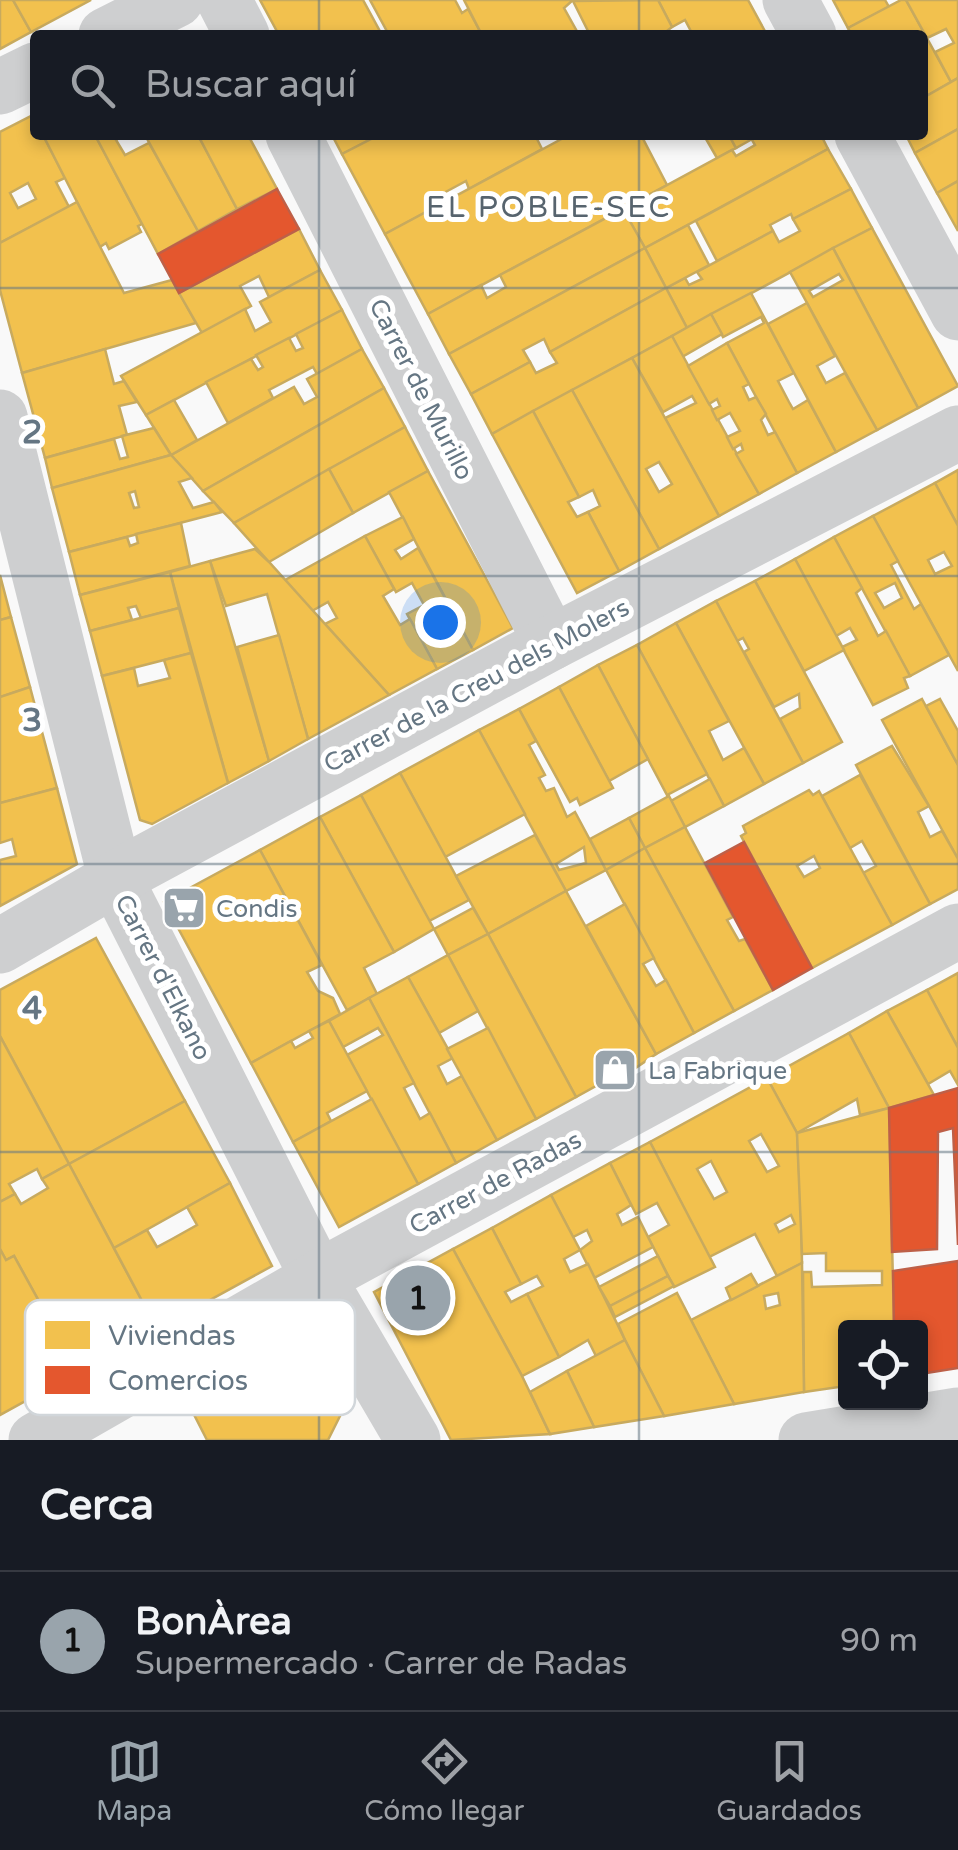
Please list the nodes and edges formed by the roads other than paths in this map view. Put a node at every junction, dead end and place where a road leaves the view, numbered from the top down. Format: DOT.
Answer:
graph roads {
  1 [pos="176,0"];
  2 [pos="224,0"];
  3 [pos="790,0"];
  4 [pos="116,30"];
  5 [pos="239,30"];
  6 [pos="806,30"];
  7 [pos="30,72"];
  8 [pos="0,87"];
  9 [pos="296,140"];
  10 [pos="865,140"];
  11 [pos="958,313"];
  12 [pos="0,417"];
  13 [pos="958,433"];
  14 [pos="551,644"];
  15 [pos="116,880"];
  16 [pos="958,931"];
  17 [pos="0,946"];
  18 [pos="318,1278"];
  19 [pos="280,1300"];
  20 [pos="331,1300"];
  21 [pos="355,1341"];
  22 [pos="80,1415"];
  23 [pos="958,1416"];
  24 [pos="36,1440"];
  25 [pos="413,1440"];
  26 [pos="806,1440"];
  1 -- 4 [label="street"];
  2 -- 5 [label="street"];
  3 -- 6 [label="street"];
  7 -- 8 [label="street"];
  9 -- 14 [label="street, Carrer de Murillo"];
  10 -- 11 [label="street"];
  12 -- 15 [label="street, Carrer d'Elkano"];
  13 -- 14 [label="street, Carrer de la Creu dels Molers"];
  14 -- 15 [label="street, Carrer de la Creu dels Molers"];
  15 -- 17 [label="street, Carrer de la Creu dels Molers"];
  15 -- 18 [label="street, Carrer d'Elkano"];
  16 -- 18 [label="street, Carrer de Radas"];
  18 -- 19 [label="street, Carrer de Radas"];
  18 -- 20 [label="street, Carrer d'Elkano"];
  21 -- 25 [label="street, Carrer d'Elkano"];
  22 -- 24 [label="street, Carrer de Radas"];
  23 -- 26 [label="street"];
}
